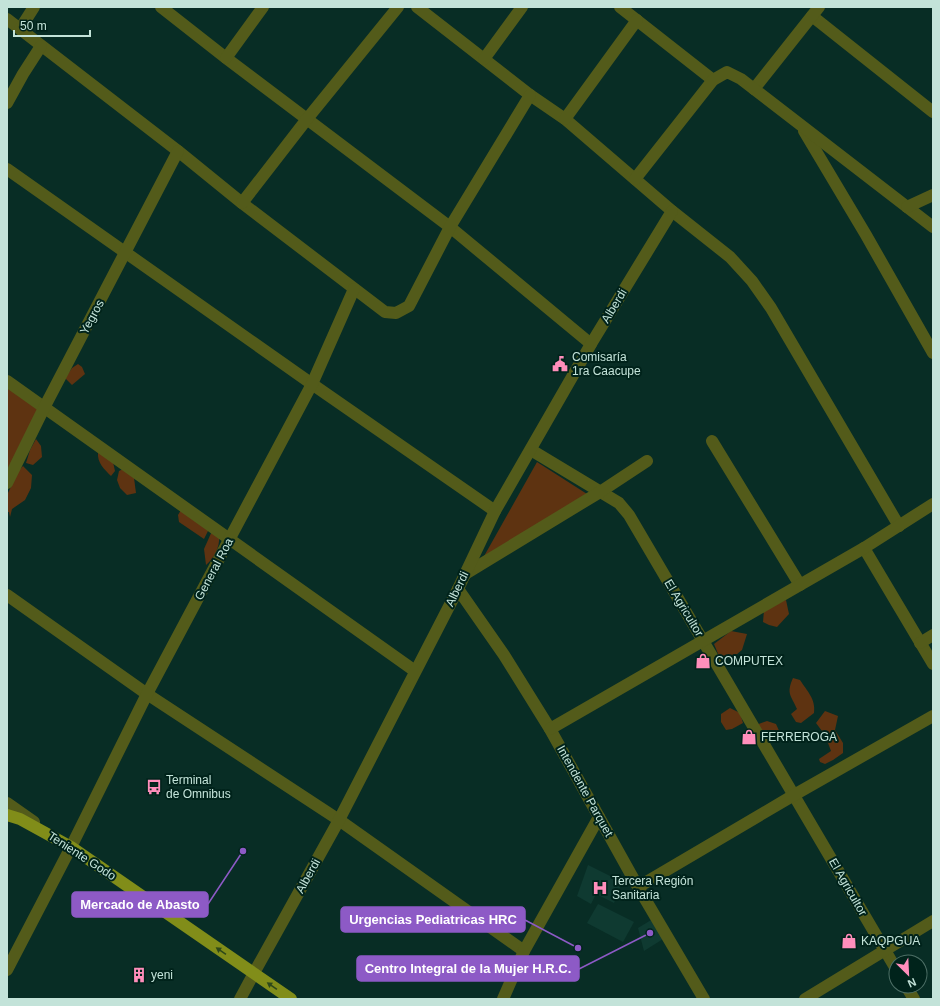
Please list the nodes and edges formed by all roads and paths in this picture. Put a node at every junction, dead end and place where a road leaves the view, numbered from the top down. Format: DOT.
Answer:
graph roads {
  1 [pos="34,7"];
  2 [pos="161,7"];
  3 [pos="263,7"];
  4 [pos="398,7"];
  5 [pos="417,7"];
  6 [pos="522,7"];
  7 [pos="620,7"];
  8 [pos="816,11"];
  9 [pos="7,20"];
  10 [pos="637,20"];
  11 [pos="20,29"];
  12 [pos="41,46"];
  13 [pos="226,58"];
  14 [pos="484,58"];
  15 [pos="713,80"];
  16 [pos="754,89"];
  17 [pos="530,94"];
  18 [pos="7,103"];
  19 [pos="933,112"];
  20 [pos="306,119"];
  21 [pos="565,119"];
  22 [pos="800,124"];
  23 [pos="178,151"];
  24 [pos="7,169"];
  25 [pos="635,179"];
  26 [pos="933,195"];
  27 [pos="242,203"];
  28 [pos="907,207"];
  29 [pos="672,211"];
  30 [pos="933,227"];
  31 [pos="450,228"];
  32 [pos="125,253"];
  33 [pos="354,289"];
  34 [pos="591,344"];
  35 [pos="933,352"];
  36 [pos="7,381"];
  37 [pos="312,384"];
  38 [pos="44,408"];
  39 [pos="712,441"];
  40 [pos="531,450"];
  41 [pos="647,461"];
  42 [pos="7,483"];
  43 [pos="600,492"];
  44 [pos="933,504"];
  45 [pos="495,511"];
  46 [pos="899,526"];
  47 [pos="230,539"];
  48 [pos="864,548"];
  49 [pos="464,574"];
  50 [pos="800,585"];
  51 [pos="458,589"];
  52 [pos="7,595"];
  53 [pos="933,635"];
  54 [pos="704,641"];
  55 [pos="920,643"];
  56 [pos="933,664"];
  57 [pos="415,671"];
  58 [pos="147,694"];
  59 [pos="933,716"];
  60 [pos="550,729"];
  61 [pos="794,795"];
  62 [pos="7,803"];
  63 [pos="7,815"];
  64 [pos="599,817"];
  65 [pos="339,820"];
  66 [pos="71,847"];
  67 [pos="638,887"];
  68 [pos="933,921"];
  69 [pos="885,950"];
  70 [pos="524,951"];
  71 [pos="888,955"];
  72 [pos="7,970"];
  73 [pos="254,973"];
  74 [pos="240,999"];
  75 [pos="291,999"];
  76 [pos="503,999"];
  77 [pos="704,999"];
  78 [pos="805,999"];
  1 -- 11 [label="street"];
  2 -- 13 [label="street"];
  3 -- 13 [label="street"];
  4 -- 20 [label="street"];
  5 -- 14 [label="street"];
  6 -- 14 [label="street"];
  7 -- 10 [label="street"];
  8 -- 16 [label="street"];
  8 -- 19 [label="street"];
  9 -- 11 [label="street"];
  10 -- 15 [label="street"];
  10 -- 21 [label="street"];
  11 -- 12 [label="street"];
  12 -- 18 [label="street"];
  12 -- 23 [label="street"];
  13 -- 20 [label="street"];
  14 -- 17 [label="street"];
  15 -- 16 [label="street"];
  15 -- 25 [label="street"];
  16 -- 22 [label="street"];
  17 -- 21 [label="street"];
  17 -- 31 [label="street"];
  20 -- 27 [label="street"];
  20 -- 31 [label="street"];
  21 -- 25 [label="street"];
  22 -- 28 [label="street"];
  22 -- 35 [label="street"];
  23 -- 27 [label="street"];
  23 -- 32 [label="street, Yegros"];
  24 -- 32 [label="street"];
  25 -- 29 [label="street"];
  26 -- 28 [label="street"];
  27 -- 33 [label="street"];
  28 -- 30 [label="street"];
  29 -- 34 [label="street, Alberdi"];
  29 -- 46 [label="street"];
  31 -- 33 [label="street"];
  31 -- 34 [label="street"];
  32 -- 37 [label="street"];
  32 -- 38 [label="street, Yegros"];
  33 -- 37 [label="street, General Roa"];
  34 -- 40 [label="street, Alberdi"];
  36 -- 38 [label="street"];
  37 -- 45 [label="street"];
  37 -- 47 [label="street, General Roa"];
  38 -- 42 [label="street, Yegros"];
  38 -- 47 [label="street"];
  39 -- 50 [label="street"];
  40 -- 43 [label="street, El Agricultor"];
  40 -- 45 [label="street, Alberdi"];
  41 -- 43 [label="street"];
  43 -- 49 [label="street"];
  43 -- 54 [label="street, El Agricultor"];
  44 -- 46 [label="street"];
  45 -- 49 [label="street, Alberdi"];
  46 -- 48 [label="street"];
  47 -- 57 [label="street"];
  47 -- 58 [label="street, General Roa"];
  48 -- 50 [label="street"];
  48 -- 55 [label="street"];
  49 -- 51 [label="street, Alberdi"];
  50 -- 54 [label="street"];
  51 -- 57 [label="street, Alberdi"];
  51 -- 60 [label="street, Intendente Parquet"];
  52 -- 58 [label="street"];
  53 -- 55 [label="street"];
  54 -- 60 [label="street"];
  54 -- 61 [label="street, El Agricultor"];
  55 -- 56 [label="street"];
  57 -- 65 [label="street, Alberdi"];
  58 -- 65 [label="street"];
  58 -- 66 [label="street, General Roa"];
  59 -- 61 [label="street"];
  60 -- 64 [label="street, Intendente Parquet"];
  61 -- 67 [label="street"];
  61 -- 69 [label="street, El Agricultor"];
  62 -- 66 [label="street"];
  63 -- 66 [label="main road, Teniente Godo"];
  64 -- 67 [label="street, Intendente Parquet"];
  64 -- 70 [label="street"];
  65 -- 70 [label="street"];
  65 -- 73 [label="street, Alberdi"];
  66 -- 72 [label="street, General Roa"];
  73 -- 66 [label="main road, Teniente Godo, one-way"];
  67 -- 77 [label="street, Intendente Parquet"];
  68 -- 69 [label="street"];
  69 -- 71 [label="street, El Agricultor"];
  69 -- 78 [label="street"];
  70 -- 76 [label="street"];
  73 -- 74 [label="street, Alberdi"];
  75 -- 73 [label="main road, Teniente Godo, one-way"];
}
